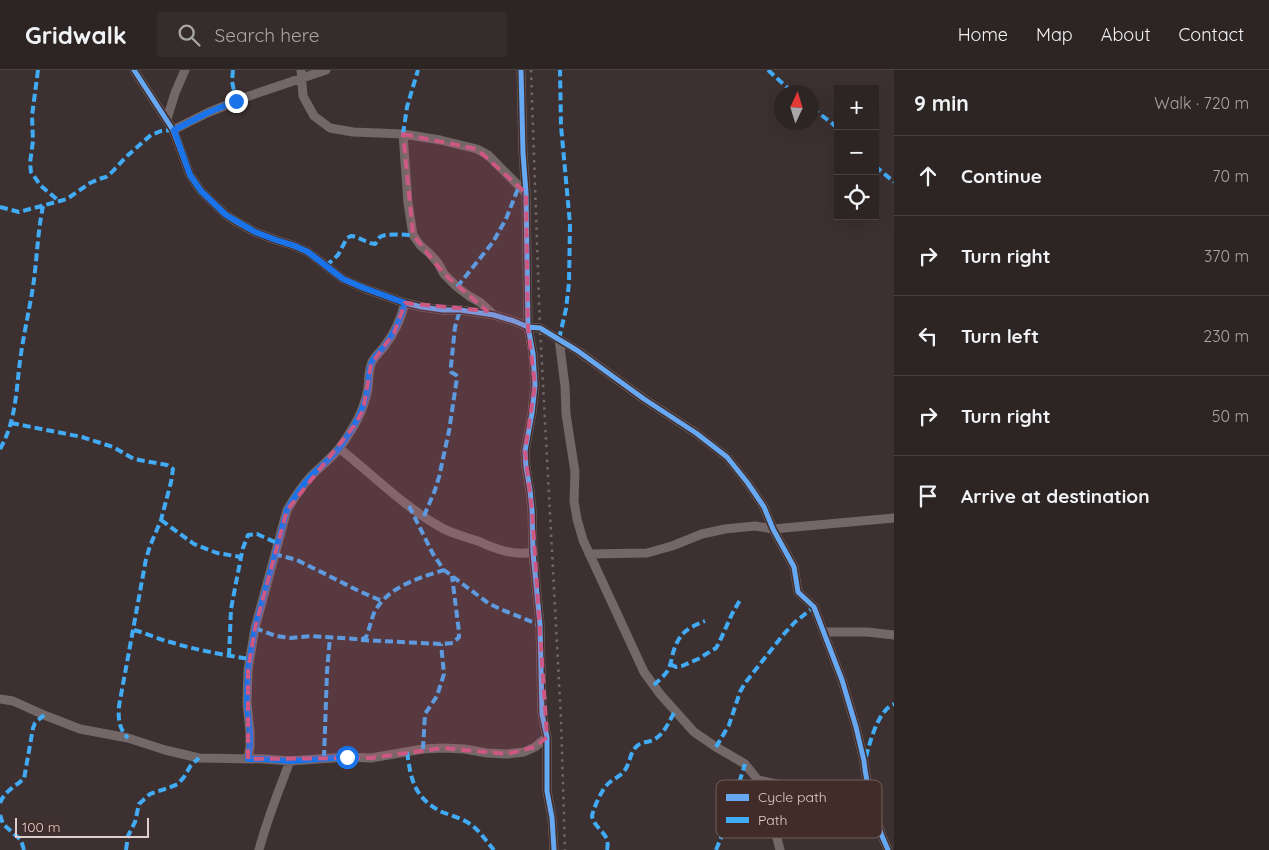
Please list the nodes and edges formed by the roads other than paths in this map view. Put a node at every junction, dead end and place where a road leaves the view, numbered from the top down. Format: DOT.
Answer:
graph roads {
  1 [pos="134,70"];
  2 [pos="186,70"];
  3 [pos="326,70"];
  4 [pos="521,70"];
  5 [pos="301,74"];
  6 [pos="167,120"];
  7 [pos="174,130"];
  8 [pos="403,134"];
  9 [pos="526,193"];
  10 [pos="405,303"];
  11 [pos="494,315"];
  12 [pos="528,327"];
  13 [pos="559,339"];
  14 [pos="340,448"];
  15 [pos="894,518"];
  16 [pos="773,530"];
  17 [pos="533,552"];
  18 [pos="589,554"];
  19 [pos="824,632"];
  20 [pos="894,635"];
  21 [pos="0,699"];
  22 [pos="547,737"];
  23 [pos="248,759"];
  24 [pos="290,761"];
  25 [pos="758,780"];
  26 [pos="867,780"];
  27 [pos="882,836"];
  28 [pos="259,850"];
  29 [pos="554,850"];
  30 [pos="888,850"];
  1 -- 6 [label="street"];
  2 -- 6 [label="street"];
  3 -- 5 [label="street"];
  4 -- 9 [label="street"];
  5 -- 7 [label="street"];
  5 -- 8 [label="street"];
  6 -- 7 [label="street"];
  7 -- 10 [label="street"];
  8 -- 9 [label="street"];
  8 -- 11 [label="street"];
  9 -- 12 [label="street"];
  10 -- 11 [label="street"];
  10 -- 14 [label="street"];
  11 -- 12 [label="street"];
  12 -- 13 [label="street"];
  12 -- 17 [label="street"];
  13 -- 16 [label="street"];
  13 -- 18 [label="street"];
  14 -- 17 [label="street"];
  14 -- 23 [label="street"];
  15 -- 16 [label="street"];
  16 -- 18 [label="street"];
  16 -- 19 [label="street"];
  17 -- 22 [label="street"];
  18 -- 25 [label="street"];
  19 -- 20 [label="street"];
  19 -- 26 [label="street"];
  21 -- 23 [label="street"];
  22 -- 24 [label="street"];
  22 -- 29 [label="street"];
  23 -- 24 [label="street"];
  24 -- 28 [label="street"];
  27 -- 30 [label="street"];
}
